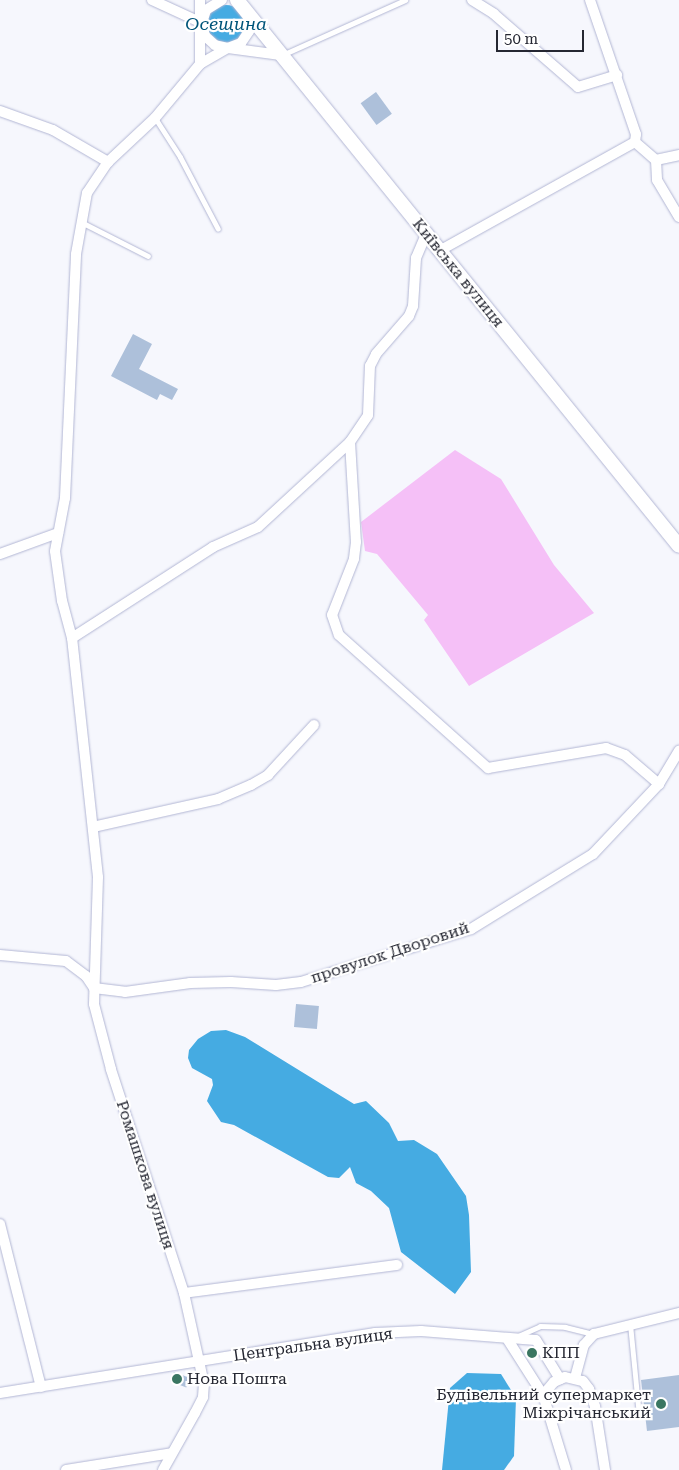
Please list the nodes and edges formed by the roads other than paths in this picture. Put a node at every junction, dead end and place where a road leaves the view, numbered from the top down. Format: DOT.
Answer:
graph roads {
  1 [pos="152,0"];
  2 [pos="200,0"];
  3 [pos="222,0"];
  4 [pos="404,0"];
  5 [pos="472,0"];
  6 [pos="590,0"];
  7 [pos="239,5"];
  8 [pos="202,22"];
  9 [pos="228,48"];
  10 [pos="281,55"];
  11 [pos="200,64"];
  12 [pos="617,75"];
  13 [pos="0,110"];
  14 [pos="155,118"];
  15 [pos="635,142"];
  16 [pos="679,155"];
  17 [pos="656,160"];
  18 [pos="108,162"];
  19 [pos="679,217"];
  20 [pos="80,222"];
  21 [pos="218,230"];
  22 [pos="426,234"];
  23 [pos="439,251"];
  24 [pos="148,256"];
  25 [pos="350,442"];
  26 [pos="58,533"];
  27 [pos="679,546"];
  28 [pos="0,554"];
  29 [pos="72,638"];
  30 [pos="314,725"];
  31 [pos="679,751"];
  32 [pos="659,784"];
  33 [pos="93,827"];
  34 [pos="0,955"];
  35 [pos="94,988"];
  36 [pos="0,1224"];
  37 [pos="397,1265"];
  38 [pos="184,1293"];
  39 [pos="679,1314"];
  40 [pos="630,1324"];
  41 [pos="594,1334"];
  42 [pos="508,1340"];
  43 [pos="200,1362"];
  44 [pos="575,1378"];
  45 [pos="560,1379"];
  46 [pos="41,1387"];
  47 [pos="0,1393"];
  48 [pos="544,1395"];
  49 [pos="639,1415"];
  50 [pos="172,1453"];
  51 [pos="66,1470"];
  52 [pos="163,1470"];
  53 [pos="566,1470"];
  54 [pos="606,1470"];
  1 -- 8 [label="street"];
  2 -- 8 [label="street"];
  3 -- 8 [label="street"];
  4 -- 10 [label="lane"];
  5 -- 12 [label="street"];
  6 -- 12 [label="street"];
  7 -- 9 [label="street"];
  7 -- 10 [label="street, Київська вулиця"];
  8 -- 9 [label="street"];
  8 -- 11 [label="street"];
  9 -- 10 [label="street"];
  9 -- 11 [label="street"];
  10 -- 22 [label="street, Київська вулиця"];
  11 -- 14 [label="street, Ромашкова вулиця"];
  12 -- 15 [label="street"];
  13 -- 18 [label="street"];
  14 -- 18 [label="street, Ромашкова вулиця"];
  14 -- 21 [label="lane"];
  15 -- 17 [label="street"];
  15 -- 23 [label="street"];
  16 -- 17 [label="street"];
  17 -- 19 [label="street"];
  18 -- 20 [label="street, Ромашкова вулиця"];
  20 -- 24 [label="lane"];
  20 -- 26 [label="street, Ромашкова вулиця"];
  22 -- 23 [label="street, Київська вулиця"];
  22 -- 25 [label="street"];
  23 -- 27 [label="street, Київська вулиця"];
  25 -- 29 [label="street"];
  25 -- 32 [label="street"];
  26 -- 28 [label="street"];
  26 -- 29 [label="street, Ромашкова вулиця"];
  29 -- 33 [label="street, Ромашкова вулиця"];
  30 -- 33 [label="street"];
  31 -- 32 [label="street, провулок Дворовий"];
  32 -- 35 [label="street, провулок Дворовий"];
  33 -- 35 [label="street, Ромашкова вулиця"];
  34 -- 35 [label="street"];
  35 -- 38 [label="street, Ромашкова вулиця"];
  36 -- 46 [label="street"];
  37 -- 38 [label="street"];
  38 -- 43 [label="street, Ромашкова вулиця"];
  39 -- 40 [label="street"];
  40 -- 41 [label="street"];
  40 -- 49 [label="lane"];
  41 -- 42 [label="lane"];
  41 -- 44 [label="street"];
  42 -- 43 [label="street, Центральна вулиця"];
  42 -- 45 [label="street, Центральна вулиця"];
  42 -- 48 [label="street"];
  43 -- 46 [label="street, Центральна вулиця"];
  43 -- 50 [label="street, Ромашкова вулиця"];
  44 -- 45 [label="street"];
  44 -- 54 [label="street"];
  45 -- 48 [label="street"];
  46 -- 47 [label="street, Центральна вулиця"];
  48 -- 53 [label="street"];
  50 -- 51 [label="street"];
  50 -- 52 [label="street, Ромашкова вулиця"];
}
